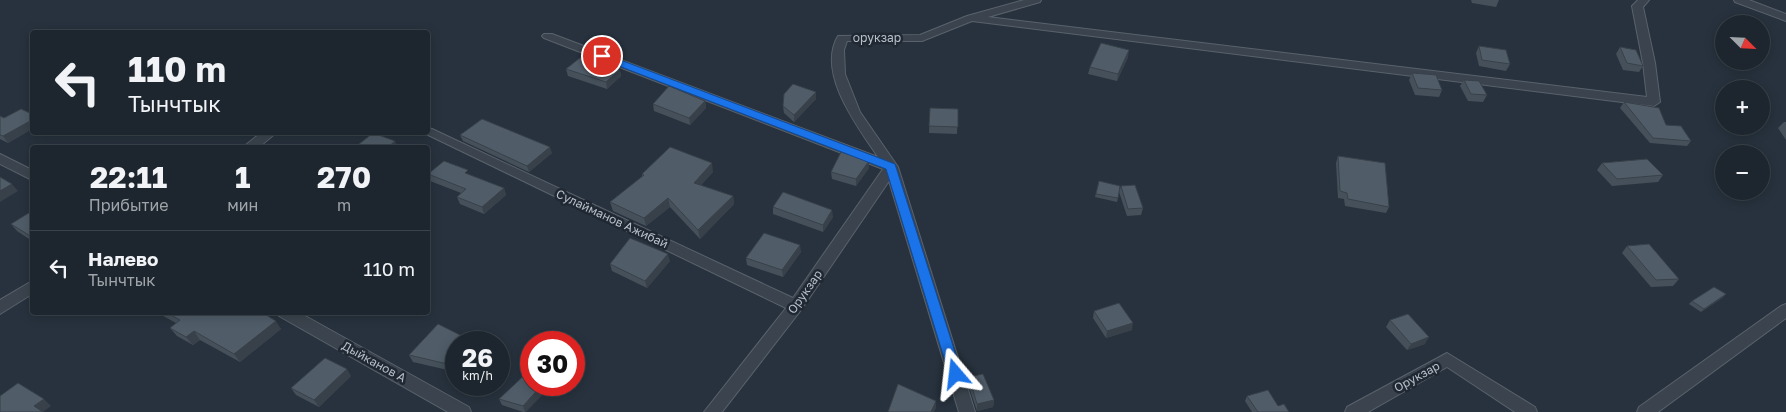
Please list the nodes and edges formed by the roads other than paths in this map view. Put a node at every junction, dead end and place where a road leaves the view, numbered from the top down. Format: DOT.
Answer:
graph roads {
  1 [pos="1036,0"];
  2 [pos="1644,0"];
  3 [pos="1739,0"];
  4 [pos="971,18"];
  5 [pos="1786,18"];
  6 [pos="548,36"];
  7 [pos="430,133"];
  8 [pos="267,135"];
  9 [pos="252,145"];
  10 [pos="0,158"];
  11 [pos="891,167"];
  12 [pos="30,175"];
  13 [pos="30,288"];
  14 [pos="796,306"];
  15 [pos="0,308"];
  16 [pos="1786,310"];
  17 [pos="289,315"];
  18 [pos="463,412"];
  19 [pos="712,412"];
  20 [pos="968,412"];
  21 [pos="1353,412"];
  22 [pos="1530,412"];
  23 [pos="1646,412"];
  1 -- 4 [label="street, орукзар"];
  2 -- 4 [label="street"];
  3 -- 5 [label="street"];
  4 -- 11 [label="street, орукзар"];
  6 -- 11 [label="street"];
  7 -- 14 [label="street, Сулайманов Ажибай"];
  8 -- 9 [label="street"];
  10 -- 12 [label="street"];
  11 -- 14 [label="street, Орукзар"];
  11 -- 20 [label="street, орукзар"];
  13 -- 15 [label="street"];
  14 -- 19 [label="street, Орукзар"];
  16 -- 23 [label="street"];
  17 -- 18 [label="street, Дыйканов А"];
  21 -- 22 [label="street, Орукзар"];
}
